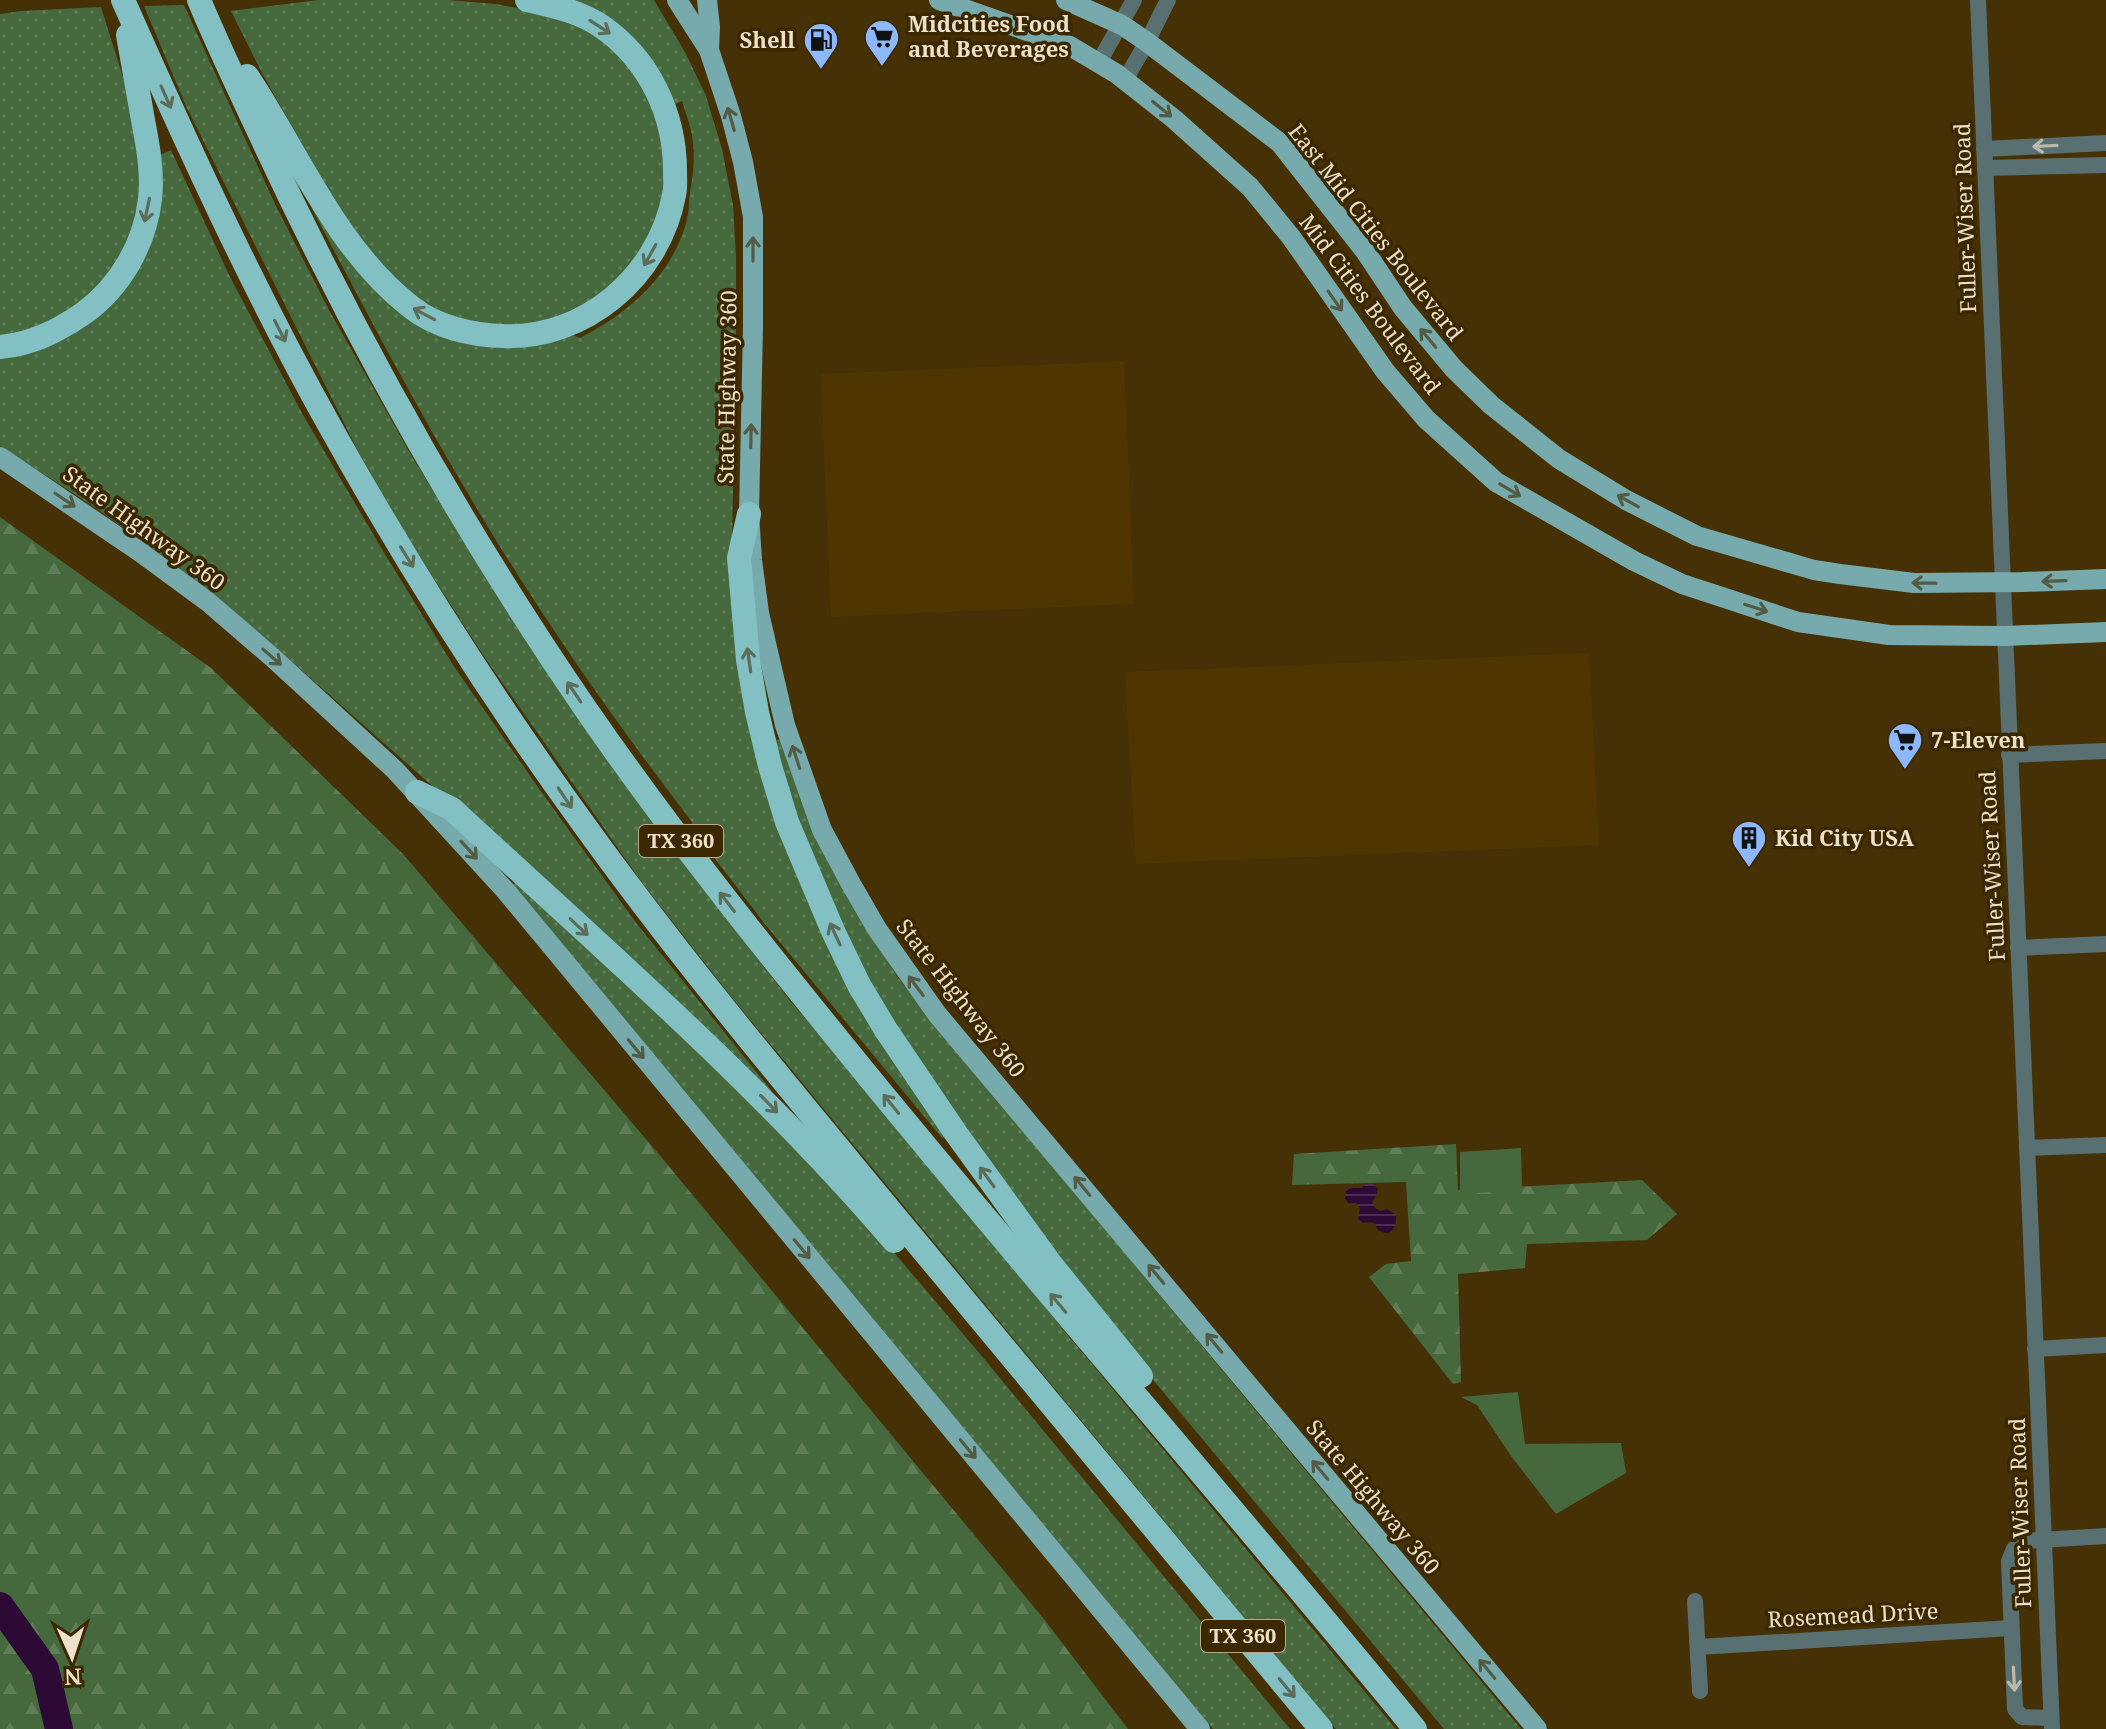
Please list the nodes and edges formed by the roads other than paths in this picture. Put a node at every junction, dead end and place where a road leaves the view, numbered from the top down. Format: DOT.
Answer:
graph roads {
  1 [pos="122,0"];
  2 [pos="527,0"];
  3 [pos="677,0"];
  4 [pos="707,0"];
  5 [pos="939,0"];
  6 [pos="1066,0"];
  7 [pos="1134,0"];
  8 [pos="1168,0"];
  9 [pos="1978,0"];
  10 [pos="203,8"];
  11 [pos="1122,25"];
  12 [pos="1147,42"];
  13 [pos="709,50"];
  14 [pos="1099,62"];
  15 [pos="1125,80"];
  16 [pos="2106,143"];
  17 [pos="1984,149"];
  18 [pos="2106,165"];
  19 [pos="1985,168"];
  20 [pos="0,347"];
  21 [pos="0,457"];
  22 [pos="749,514"];
  23 [pos="2106,579"];
  24 [pos="2002,582"];
  25 [pos="2106,632"];
  26 [pos="2005,636"];
  27 [pos="2106,751"];
  28 [pos="2009,755"];
  29 [pos="417,792"];
  30 [pos="2106,944"];
  31 [pos="2018,948"];
  32 [pos="2106,1145"];
  33 [pos="2027,1148"];
  34 [pos="2106,1345"];
  35 [pos="2035,1349"];
  36 [pos="2106,1536"];
  37 [pos="2042,1539"];
  38 [pos="1165,1542"];
  39 [pos="1290,1576"];
  40 [pos="1695,1601"];
  41 [pos="2011,1628"];
  42 [pos="1698,1647"];
  43 [pos="1700,1691"];
  44 [pos="2051,1723"];
  45 [pos="1200,1729"];
  46 [pos="1321,1729"];
  47 [pos="1415,1729"];
  48 [pos="1537,1729"];
  1 -- 20 [label="highway, one-way"];
  1 -- 38 [label="highway, TX 360, one-way"];
  2 -- 10 [label="highway, one-way"];
  3 -- 13 [label="main road, State Highway 360"];
  4 -- 13 [label="main road"];
  5 -- 14 [label="main road, Mid Cities Boulevard"];
  6 -- 11 [label="main road, East Mid Cities Boulevard"];
  7 -- 11 [label="street"];
  8 -- 12 [label="street"];
  9 -- 17 [label="street, Fuller-Wiser Road"];
  39 -- 10 [label="highway, TX 360, one-way"];
  11 -- 12 [label="main road, East Mid Cities Boulevard"];
  11 -- 14 [label="street"];
  12 -- 15 [label="street"];
  24 -- 12 [label="main road, East Mid Cities Boulevard, one-way"];
  22 -- 13 [label="main road, State Highway 360, one-way"];
  14 -- 15 [label="main road, Mid Cities Boulevard"];
  15 -- 26 [label="main road, Mid Cities Boulevard, one-way"];
  16 -- 17 [label="street, one-way"];
  17 -- 19 [label="street, Fuller-Wiser Road"];
  18 -- 19 [label="street"];
  19 -- 24 [label="street, Fuller-Wiser Road"];
  21 -- 29 [label="main road, State Highway 360, one-way"];
  39 -- 22 [label="highway, one-way"];
  48 -- 22 [label="main road, State Highway 360, one-way"];
  23 -- 24 [label="main road, East Mid Cities Boulevard, one-way"];
  24 -- 26 [label="street, Fuller-Wiser Road"];
  25 -- 26 [label="main road, Mid Cities Boulevard"];
  26 -- 28 [label="street, Fuller-Wiser Road"];
  27 -- 28 [label="street"];
  28 -- 31 [label="street, Fuller-Wiser Road"];
  29 -- 38 [label="highway, one-way"];
  29 -- 45 [label="main road, State Highway 360, one-way"];
  30 -- 31 [label="street"];
  31 -- 33 [label="street, Fuller-Wiser Road"];
  32 -- 33 [label="street"];
  33 -- 35 [label="street, Fuller-Wiser Road"];
  34 -- 35 [label="street"];
  35 -- 37 [label="street, Fuller-Wiser Road"];
  36 -- 37 [label="street"];
  37 -- 41 [label="street"];
  37 -- 44 [label="street, Fuller-Wiser Road"];
  38 -- 46 [label="highway, TX 360, one-way"];
  39 -- 47 [label="highway, TX 360"];
  40 -- 42 [label="street"];
  41 -- 42 [label="street, Rosemead Drive"];
  41 -- 44 [label="street, one-way"];
  42 -- 43 [label="street"];
}
